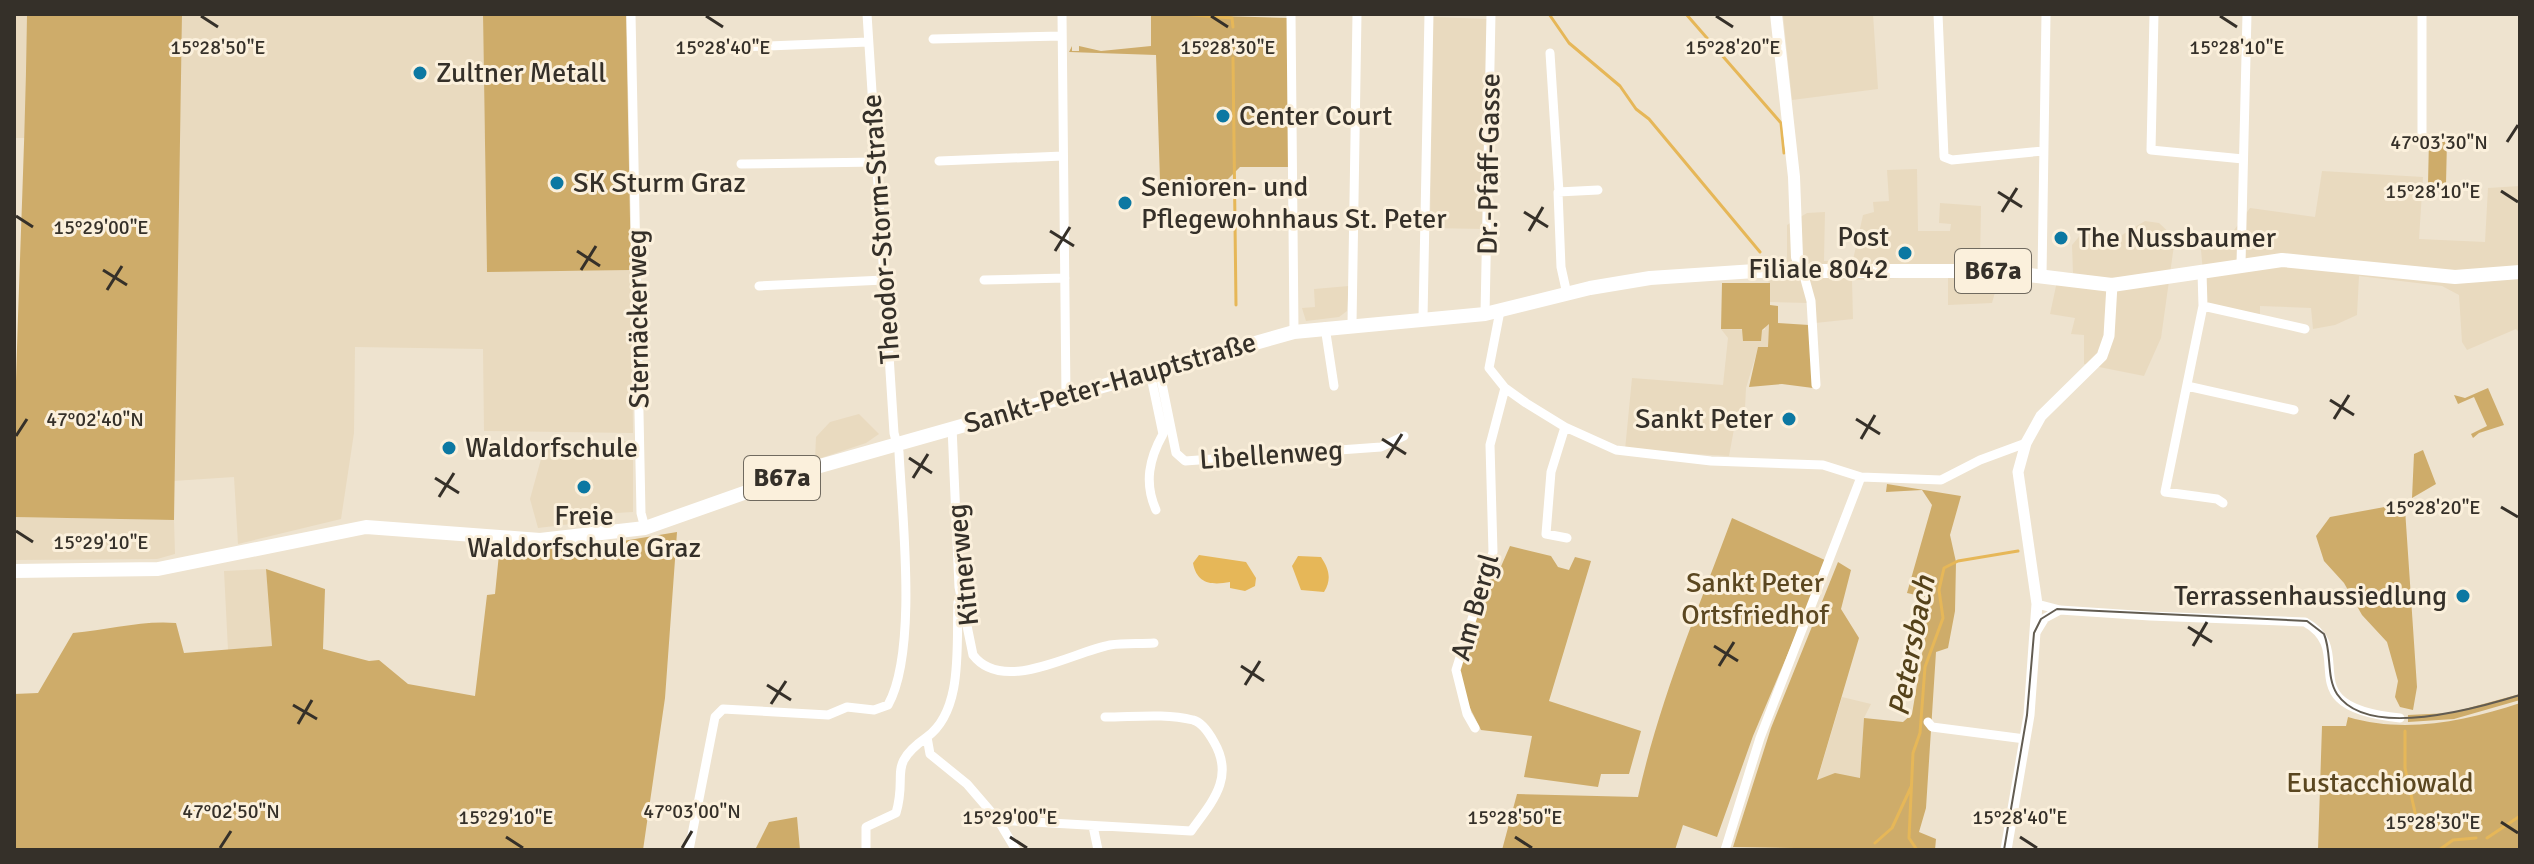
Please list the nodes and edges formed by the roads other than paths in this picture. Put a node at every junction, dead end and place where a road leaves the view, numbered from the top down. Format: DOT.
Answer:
graph roads {
  1 [pos="631,14"];
  2 [pos="867,14"];
  3 [pos="1062,14"];
  4 [pos="1291,14"];
  5 [pos="1357,14"];
  6 [pos="1429,14"];
  7 [pos="1491,14"];
  8 [pos="1776,14"];
  9 [pos="1938,14"];
  10 [pos="2046,14"];
  11 [pos="2154,14"];
  12 [pos="2247,14"];
  13 [pos="2422,14"];
  14 [pos="1062,36"];
  15 [pos="933,39"];
  16 [pos="868,42"];
  17 [pos="741,47"];
  18 [pos="1550,53"];
  19 [pos="2422,136"];
  20 [pos="2043,151"];
  21 [pos="1063,156"];
  22 [pos="2243,159"];
  23 [pos="939,161"];
  24 [pos="878,162"];
  25 [pos="741,164"];
  26 [pos="1562,188"];
  27 [pos="1598,190"];
  28 [pos="2241,264"];
  29 [pos="1803,272"];
  30 [pos="2202,272"];
  31 [pos="2520,272"];
  32 [pos="2042,276"];
  33 [pos="1065,278"];
  34 [pos="884,280"];
  35 [pos="984,280"];
  36 [pos="2112,285"];
  37 [pos="759,286"];
  38 [pos="1567,294"];
  39 [pos="2203,306"];
  40 [pos="1492,312"];
  41 [pos="1423,318"];
  42 [pos="1352,324"];
  43 [pos="1325,327"];
  44 [pos="2305,329"];
  45 [pos="1294,332"];
  46 [pos="1155,370"];
  47 [pos="1816,385"];
  48 [pos="1334,386"];
  49 [pos="2187,386"];
  50 [pos="1505,388"];
  51 [pos="1066,397"];
  52 [pos="2294,410"];
  53 [pos="952,427"];
  54 [pos="1565,427"];
  55 [pos="1404,436"];
  56 [pos="897,443"];
  57 [pos="2026,443"];
  58 [pos="1861,477"];
  59 [pos="2223,503"];
  60 [pos="1156,510"];
  61 [pos="645,528"];
  62 [pos="1567,538"];
  63 [pos="14,571"];
  64 [pos="959,587"];
  65 [pos="2037,604"];
  66 [pos="2060,610"];
  67 [pos="2036,632"];
  68 [pos="1154,643"];
  69 [pos="1105,717"];
  70 [pos="2400,718"];
  71 [pos="1928,722"];
  72 [pos="1475,728"];
  73 [pos="927,737"];
  74 [pos="2025,739"];
  75 [pos="998,820"];
  76 [pos="1093,826"];
  77 [pos="689,850"];
  78 [pos="866,850"];
  79 [pos="1016,850"];
  80 [pos="1098,850"];
  81 [pos="1725,850"];
  82 [pos="2006,850"];
  1 -- 61 [label="street, Sternäckerweg"];
  2 -- 16 [label="street, Theodor-Storm-Straße"];
  3 -- 14 [label="street"];
  4 -- 45 [label="street"];
  5 -- 42 [label="street"];
  6 -- 41 [label="street"];
  7 -- 40 [label="street, Dr.-Pfaff-Gasse"];
  8 -- 29 [label="main road"];
  9 -- 20 [label="street"];
  10 -- 20 [label="street"];
  11 -- 22 [label="street"];
  12 -- 22 [label="street"];
  13 -- 19 [label="street"];
  14 -- 15 [label="street"];
  14 -- 21 [label="street"];
  16 -- 17 [label="street"];
  16 -- 24 [label="street, Theodor-Storm-Straße"];
  18 -- 26 [label="street"];
  20 -- 32 [label="street"];
  21 -- 23 [label="street"];
  21 -- 33 [label="street"];
  22 -- 28 [label="street"];
  24 -- 25 [label="street"];
  24 -- 34 [label="street, Theodor-Storm-Straße"];
  26 -- 27 [label="street"];
  26 -- 38 [label="street"];
  28 -- 30 [label="main road, Sankt-Peter-Hauptstraße / B67a"];
  28 -- 31 [label="main road, Sankt-Peter-Hauptstraße / B67a"];
  29 -- 32 [label="main road, Sankt-Peter-Hauptstraße / B67a"];
  29 -- 38 [label="main road, Sankt-Peter-Hauptstraße / B67a"];
  29 -- 47 [label="street"];
  30 -- 36 [label="main road, Sankt-Peter-Hauptstraße / B67a"];
  30 -- 39 [label="street"];
  32 -- 36 [label="main road, Sankt-Peter-Hauptstraße / B67a"];
  33 -- 35 [label="street"];
  33 -- 51 [label="street"];
  34 -- 37 [label="street"];
  34 -- 56 [label="street, Theodor-Storm-Straße"];
  36 -- 57 [label="street"];
  38 -- 40 [label="main road, Sankt-Peter-Hauptstraße / B67a"];
  39 -- 44 [label="street"];
  39 -- 49 [label="street"];
  40 -- 41 [label="main road, Sankt-Peter-Hauptstraße / B67a"];
  40 -- 50 [label="street"];
  41 -- 42 [label="main road, Sankt-Peter-Hauptstraße / B67a"];
  42 -- 43 [label="main road, Sankt-Peter-Hauptstraße / B67a"];
  43 -- 45 [label="main road, Sankt-Peter-Hauptstraße / B67a"];
  43 -- 48 [label="street"];
  45 -- 46 [label="main road, Sankt-Peter-Hauptstraße / B67a"];
  46 -- 51 [label="main road, Sankt-Peter-Hauptstraße / B67a"];
  46 -- 55 [label="street, Libellenweg"];
  46 -- 60 [label="street"];
  49 -- 52 [label="street"];
  49 -- 59 [label="street"];
  50 -- 54 [label="street"];
  50 -- 72 [label="street, Am Bergl"];
  51 -- 53 [label="main road, Sankt-Peter-Hauptstraße / B67a"];
  53 -- 56 [label="main road, Sankt-Peter-Hauptstraße / B67a"];
  53 -- 64 [label="street, Kitnerweg"];
  54 -- 58 [label="street"];
  54 -- 62 [label="street"];
  56 -- 61 [label="main road, Sankt-Peter-Hauptstraße / B67a"];
  56 -- 77 [label="street"];
  57 -- 58 [label="street"];
  57 -- 65 [label="street"];
  58 -- 81 [label="street"];
  61 -- 63 [label="main road, Sankt-Peter-Hauptstraße / B67a"];
  64 -- 68 [label="street, Kitnerweg"];
  64 -- 73 [label="street"];
  65 -- 66 [label="street"];
  65 -- 67 [label="street"];
  66 -- 67 [label="street"];
  66 -- 70 [label="street"];
  67 -- 74 [label="street"];
  69 -- 76 [label="street"];
  71 -- 74 [label="street"];
  73 -- 75 [label="street"];
  73 -- 78 [label="street"];
  74 -- 82 [label="street"];
  75 -- 76 [label="street"];
  75 -- 79 [label="street"];
  76 -- 80 [label="street"];
}
